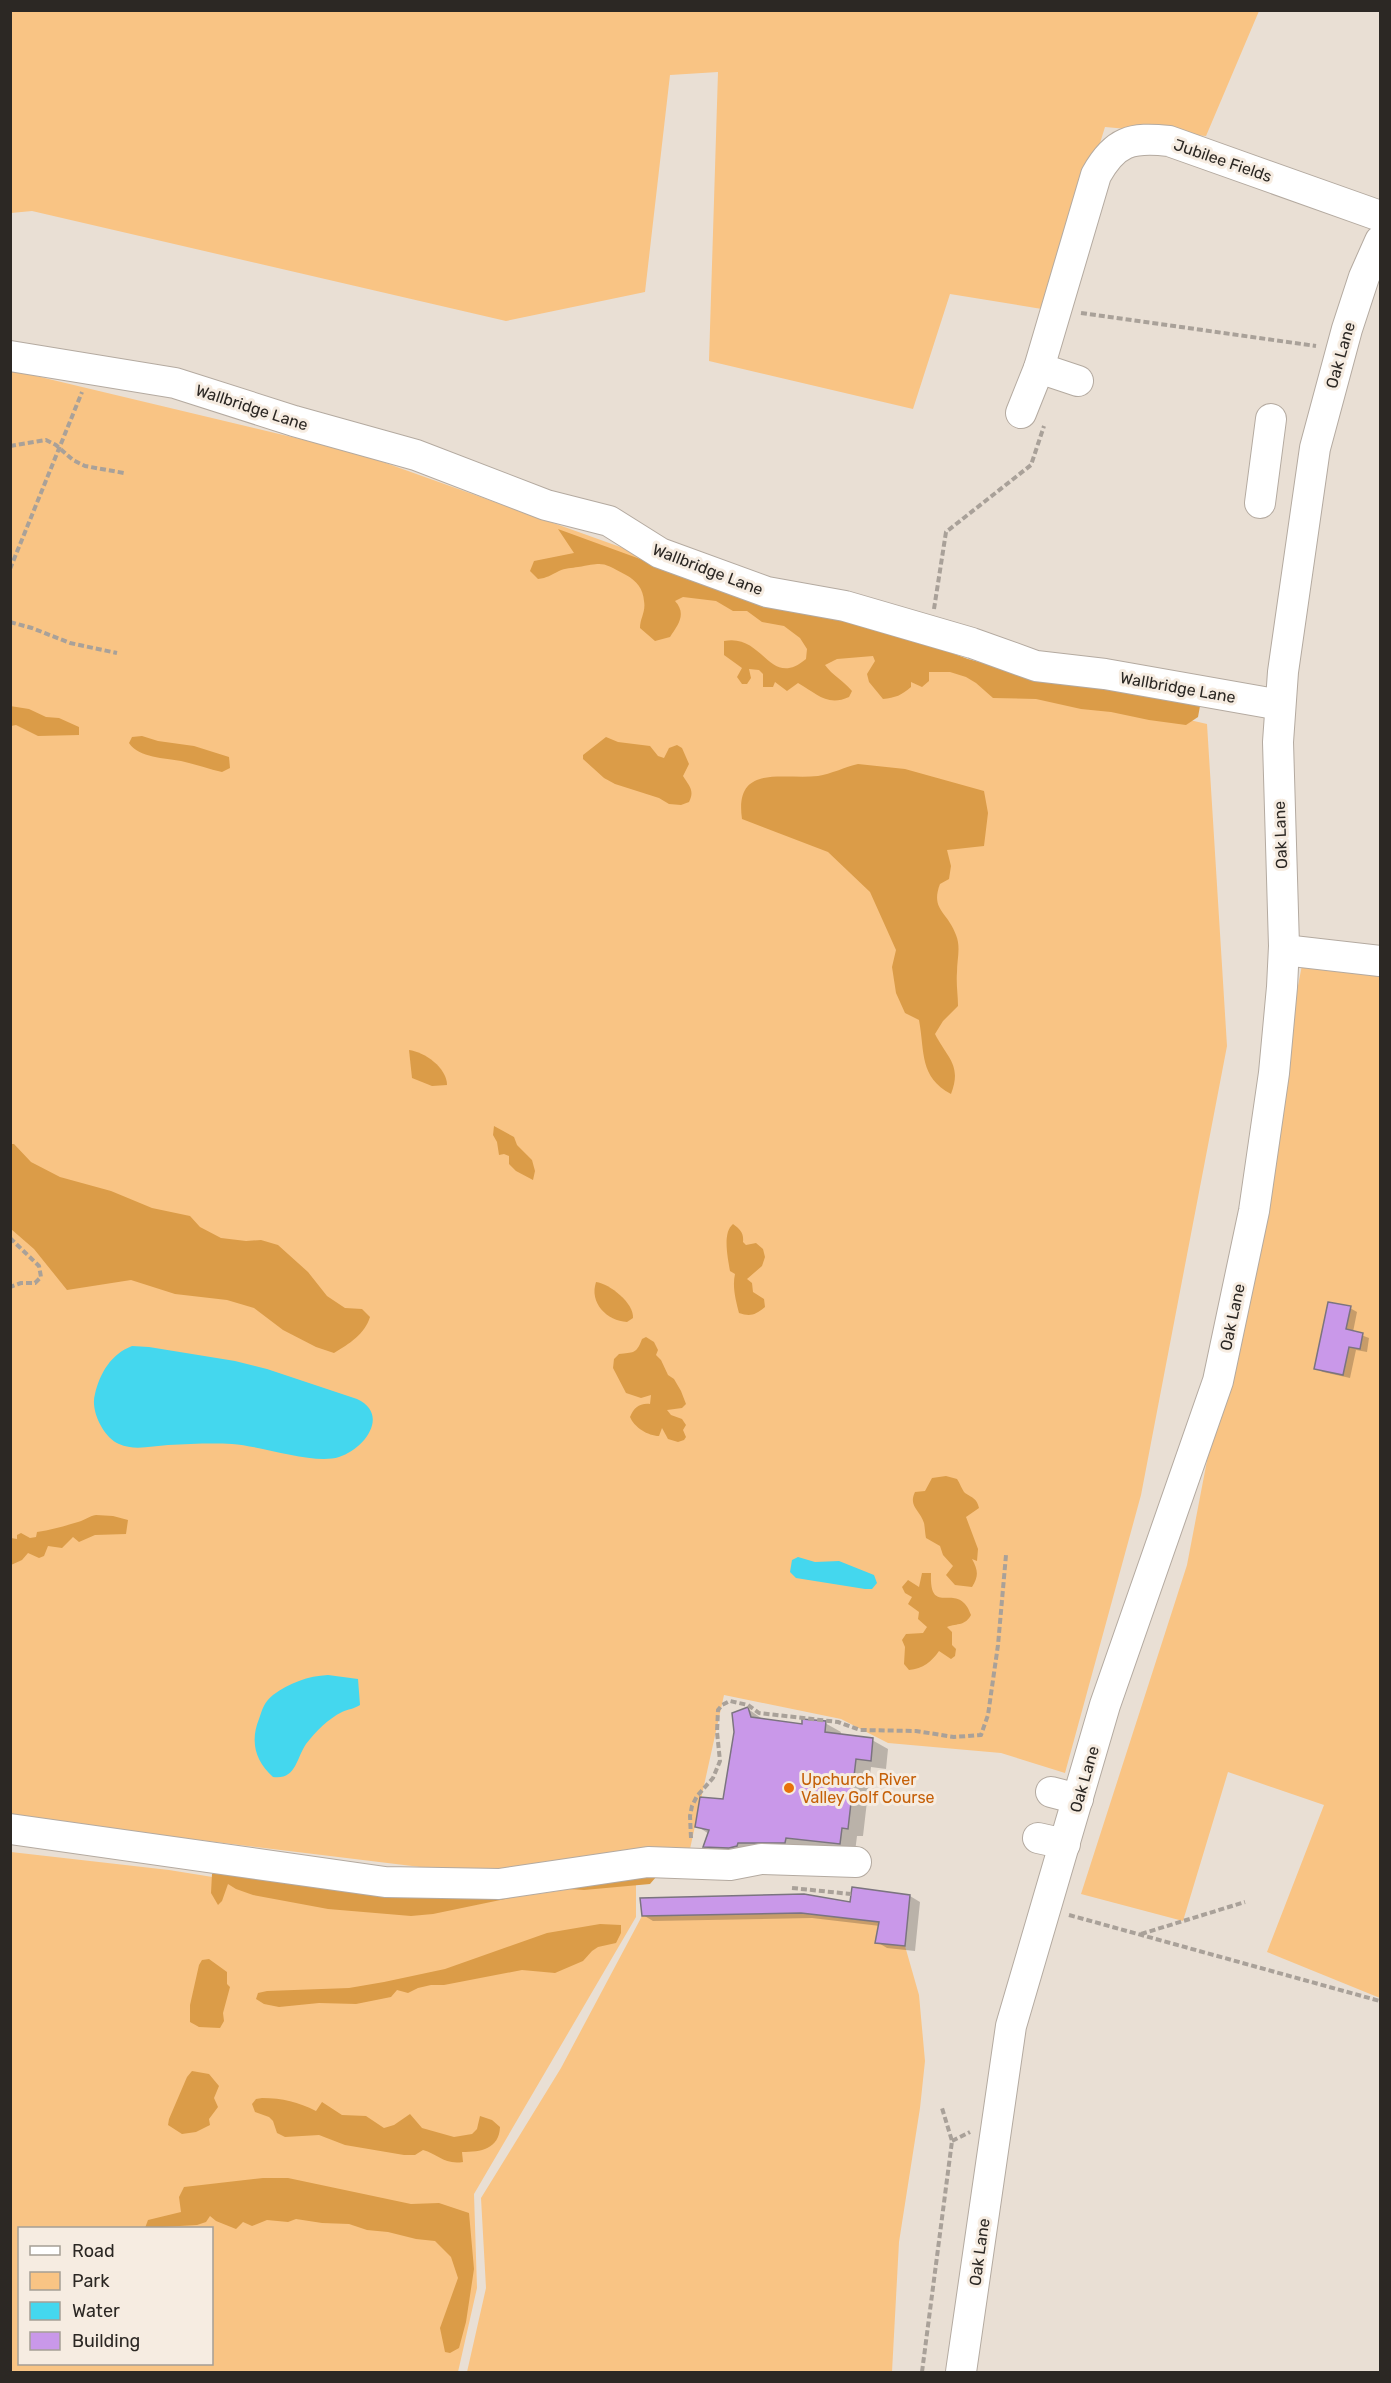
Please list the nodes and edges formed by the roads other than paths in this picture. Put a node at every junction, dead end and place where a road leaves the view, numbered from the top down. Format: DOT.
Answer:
graph roads {
  1 [pos="1380,216"];
  2 [pos="1380,241"];
  3 [pos="10,356"];
  4 [pos="1039,368"];
  5 [pos="1078,381"];
  6 [pos="1033,417"];
  7 [pos="1271,419"];
  8 [pos="1265,460"];
  9 [pos="1312,464"];
  10 [pos="1260,503"];
  11 [pos="1280,705"];
  12 [pos="1284,950"];
  13 [pos="1380,961"];
  14 [pos="10,1829"];
  15 [pos="856,1862"];
  16 [pos="961,2373"];
  1 -- 4 [label="street, Jubilee Fields"];
  2 -- 9 [label="street, Oak Lane"];
  3 -- 11 [label="street, Wallbridge Lane"];
  4 -- 5 [label="street"];
  4 -- 6 [label="street, Jubilee Fields"];
  7 -- 8 [label="street"];
  8 -- 9 [label="street"];
  8 -- 10 [label="street"];
  9 -- 11 [label="street, Oak Lane"];
  11 -- 12 [label="street, Oak Lane"];
  12 -- 13 [label="street"];
  12 -- 16 [label="street, Oak Lane"];
  14 -- 15 [label="street"];
}
